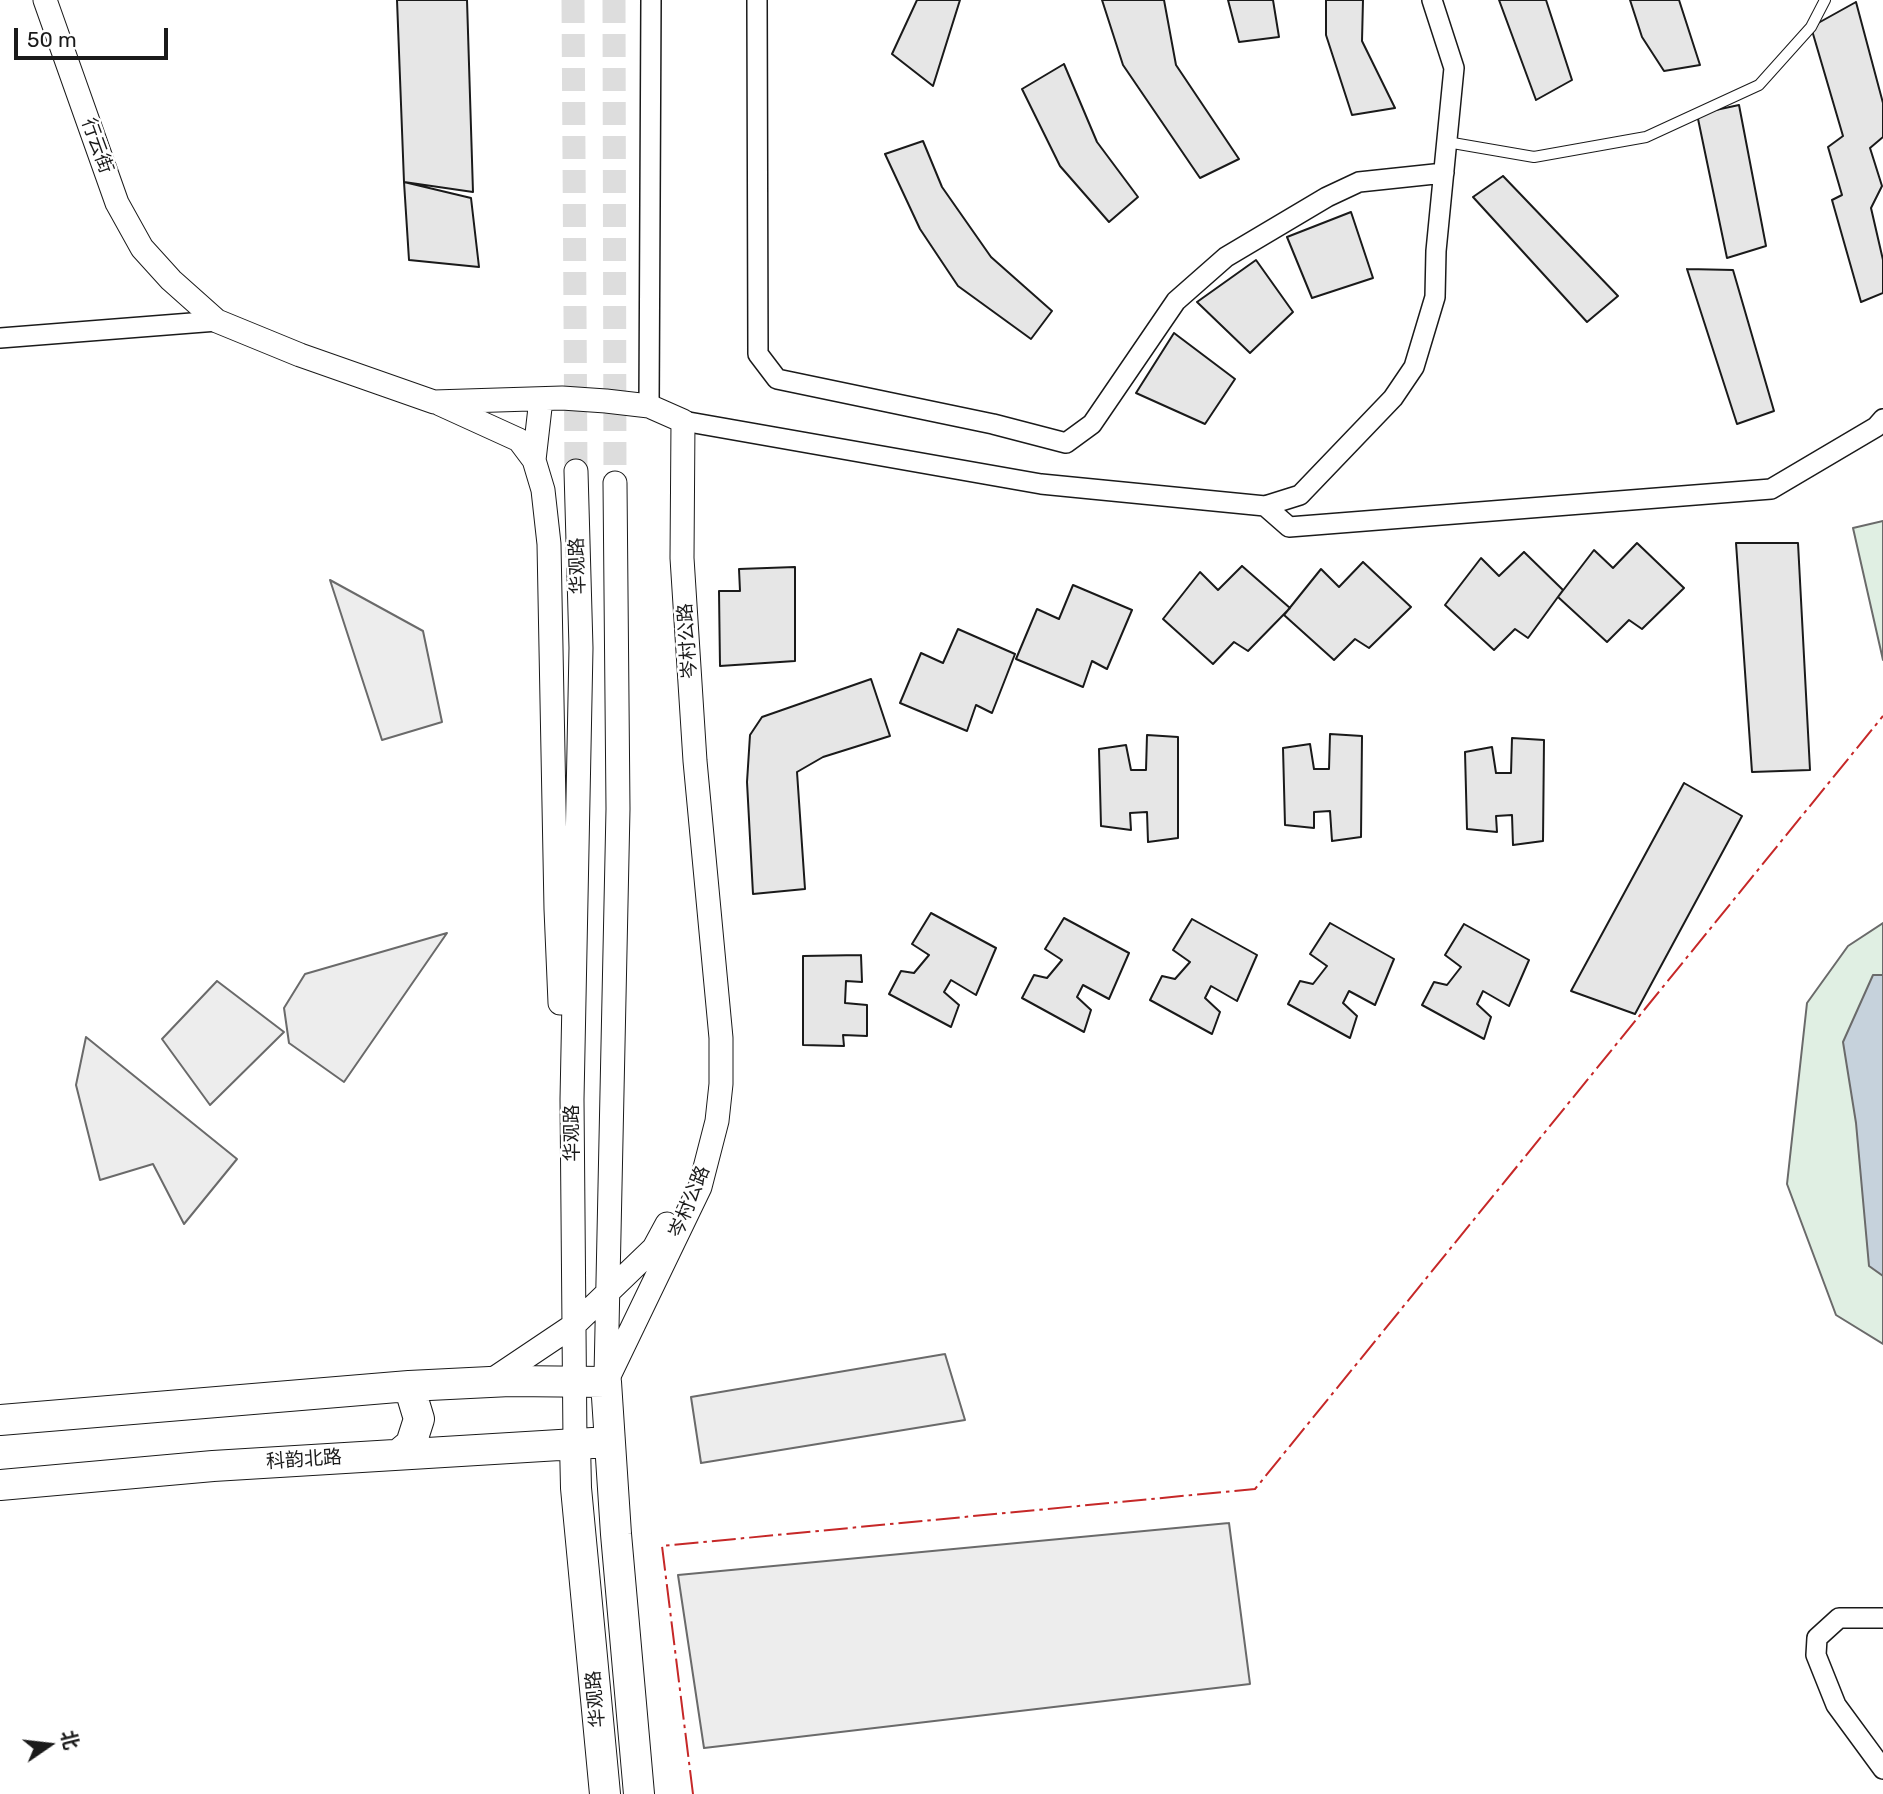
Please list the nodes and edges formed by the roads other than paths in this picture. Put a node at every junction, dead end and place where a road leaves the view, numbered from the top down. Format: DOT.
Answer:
graph roads {
  1 [pos="45,0"];
  2 [pos="651,0"];
  3 [pos="757,0"];
  4 [pos="1432,0"];
  5 [pos="1825,0"];
  6 [pos="1447,142"];
  7 [pos="1444,173"];
  8 [pos="217,321"];
  9 [pos="0,338"];
  10 [pos="541,399"];
  11 [pos="434,401"];
  12 [pos="649,406"];
  13 [pos="1883,419"];
  14 [pos="684,421"];
  15 [pos="534,460"];
  16 [pos="576,471"];
  17 [pos="615,482"];
  18 [pos="1265,506"];
  19 [pos="721,1084"];
  20 [pos="573,1127"];
  21 [pos="608,1293"];
  22 [pos="574,1325"];
  23 [pos="575,1381"];
  24 [pos="489,1382"];
  25 [pos="606,1382"];
  26 [pos="409,1387"];
  27 [pos="0,1420"];
  28 [pos="609,1442"];
  29 [pos="575,1443"];
  30 [pos="399,1454"];
  31 [pos="0,1485"];
  32 [pos="1883,1618"];
  33 [pos="1883,1769"];
  34 [pos="606,1794"];
  35 [pos="639,1794"];
  1 -- 8 [label="street, 行云街"];
  2 -- 12 [label="street"];
  3 -- 7 [label="street"];
  4 -- 6 [label="street"];
  5 -- 6 [label="lane"];
  6 -- 7 [label="street"];
  7 -- 18 [label="street"];
  8 -- 9 [label="street"];
  8 -- 11 [label="street"];
  10 -- 11 [label="street"];
  10 -- 12 [label="street"];
  10 -- 15 [label="street"];
  11 -- 15 [label="street"];
  12 -- 14 [label="street"];
  13 -- 18 [label="street"];
  14 -- 18 [label="street"];
  14 -- 19 [label="street, 岑村公路"];
  15 -- 20 [label="street"];
  16 -- 20 [label="street, 华观路"];
  17 -- 21 [label="street, 华观路"];
  19 -- 21 [label="street"];
  19 -- 25 [label="street, 岑村公路"];
  20 -- 22 [label="street, 华观路"];
  21 -- 22 [label="street"];
  21 -- 25 [label="street, 华观路"];
  22 -- 23 [label="street, 华观路"];
  22 -- 24 [label="street"];
  23 -- 24 [label="main road"];
  23 -- 25 [label="main road"];
  23 -- 29 [label="street, 华观路"];
  24 -- 26 [label="main road"];
  25 -- 28 [label="main road, 华观路"];
  26 -- 27 [label="main road"];
  26 -- 30 [label="main road"];
  28 -- 29 [label="main road, 科韵北路"];
  28 -- 35 [label="main road, 华观路"];
  29 -- 30 [label="main road, 科韵北路"];
  29 -- 34 [label="main road, 华观路"];
  30 -- 31 [label="main road, 科韵北路"];
  32 -- 33 [label="street"];
}
